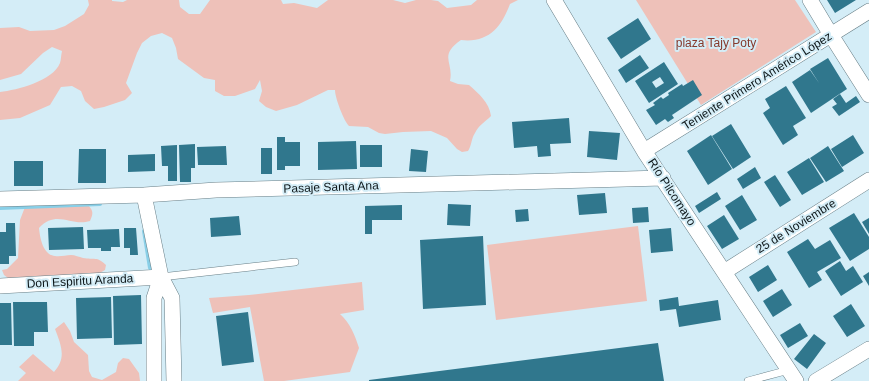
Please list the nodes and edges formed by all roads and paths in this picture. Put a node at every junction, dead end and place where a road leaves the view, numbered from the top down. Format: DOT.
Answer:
graph roads {
  1 [pos="554,0"];
  2 [pos="810,0"];
  3 [pos="869,11"];
  4 [pos="831,35"];
  5 [pos="869,95"];
  6 [pos="644,151"];
  7 [pos="663,178"];
  8 [pos="869,180"];
  9 [pos="144,195"];
  10 [pos="0,198"];
  11 [pos="295,262"];
  12 [pos="724,272"];
  13 [pos="161,277"];
  14 [pos="0,286"];
  15 [pos="869,349"];
  16 [pos="793,375"];
  17 [pos="154,381"];
  18 [pos="174,381"];
  19 [pos="748,381"];
  20 [pos="816,381"];
  1 -- 6 [label="street, Río Pilcomayo"];
  2 -- 4 [label="street"];
  3 -- 4 [label="street, Teniente Primero Américo López"];
  4 -- 5 [label="street"];
  4 -- 6 [label="street, Teniente Primero Américo López"];
  6 -- 7 [label="street, Río Pilcomayo"];
  7 -- 9 [label="street, Pasaje Santa Ana"];
  7 -- 12 [label="street, Río Pilcomayo"];
  8 -- 12 [label="street, 25 de Noviembre"];
  9 -- 10 [label="street, Pasaje Santa Ana"];
  9 -- 13 [label="street"];
  11 -- 13 [label="lane"];
  12 -- 16 [label="street, Río Pilcomayo"];
  13 -- 14 [label="street, Don Espiritu Aranda"];
  13 -- 17 [label="street"];
  13 -- 18 [label="street"];
  15 -- 20 [label="street"];
  16 -- 19 [label="lane"];
}
